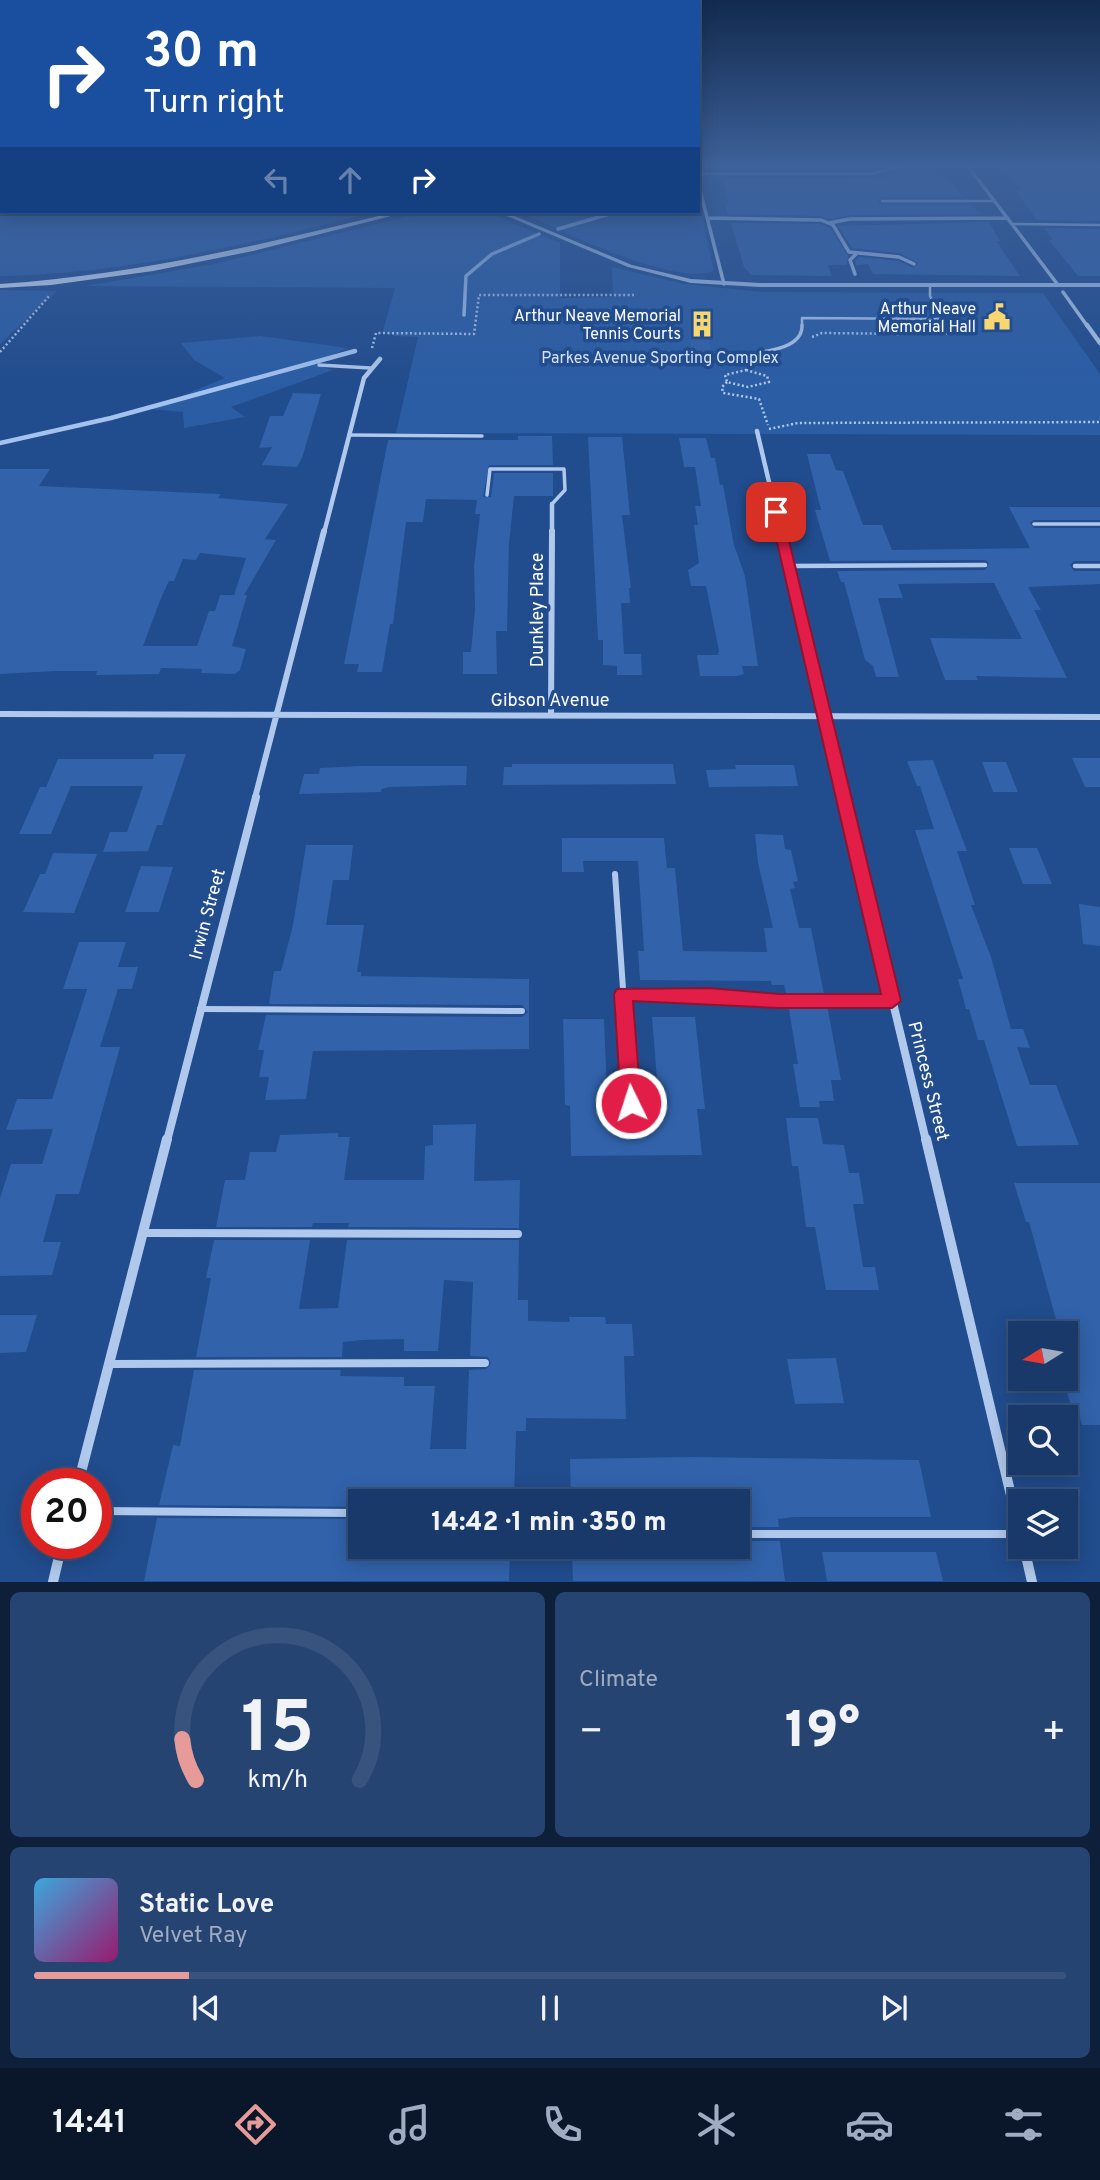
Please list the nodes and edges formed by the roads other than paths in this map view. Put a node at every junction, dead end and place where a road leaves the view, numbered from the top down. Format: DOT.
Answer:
graph roads {
  1 [pos="289,240"];
  2 [pos="567,240"];
  3 [pos="713,240"];
  4 [pos="839,240"];
  5 [pos="1023,240"];
  6 [pos="906,250"];
  7 [pos="856,254"];
  8 [pos="904,256"];
  9 [pos="914,264"];
  10 [pos="855,274"];
  11 [pos="724,284"];
  12 [pos="930,285"];
  13 [pos="1100,285"];
  14 [pos="0,286"];
  15 [pos="1060,289"];
  16 [pos="1100,343"];
  17 [pos="711,354"];
  18 [pos="380,359"];
  19 [pos="319,365"];
  20 [pos="370,368"];
  21 [pos="757,431"];
  22 [pos="349,435"];
  23 [pos="482,436"];
  24 [pos="487,495"];
  25 [pos="552,504"];
  26 [pos="1034,524"];
  27 [pos="1100,524"];
  28 [pos="985,565"];
  29 [pos="788,566"];
  30 [pos="1075,566"];
  31 [pos="1100,566"];
  32 [pos="0,714"];
  33 [pos="276,715"];
  34 [pos="551,715"];
  35 [pos="824,716"];
  36 [pos="1100,717"];
  37 [pos="615,874"];
  38 [pos="624,994"];
  39 [pos="892,1001"];
  40 [pos="200,1009"];
  41 [pos="522,1010"];
  42 [pos="631,1103"];
  43 [pos="142,1233"];
  44 [pos="518,1234"];
  45 [pos="485,1363"];
  46 [pos="109,1364"];
  47 [pos="82,1468"];
  48 [pos="1009,1489"];
  49 [pos="112,1511"];
  50 [pos="348,1513"];
  51 [pos="750,1534"];
  52 [pos="1008,1534"];
  53 [pos="58,1559"];
  54 [pos="1027,1559"];
  55 [pos="52,1581"];
  56 [pos="1032,1581"];
  1 -- 14 [label="main road"];
  2 -- 11 [label="street"];
  3 -- 11 [label="street"];
  4 -- 7 [label="street"];
  5 -- 15 [label="street"];
  6 -- 8 [label="street"];
  7 -- 8 [label="street"];
  7 -- 10 [label="street"];
  8 -- 9 [label="street"];
  11 -- 12 [label="street"];
  12 -- 15 [label="street"];
  12 -- 17 [label="lane"];
  13 -- 15 [label="street"];
  15 -- 16 [label="street"];
  18 -- 20 [label="street, Irwin Street"];
  19 -- 20 [label="lane"];
  20 -- 22 [label="street, Irwin Street"];
  21 -- 29 [label="street, Princess Street"];
  22 -- 23 [label="lane"];
  22 -- 33 [label="street, Irwin Street"];
  24 -- 25 [label="lane"];
  25 -- 34 [label="street, Dunkley Place"];
  26 -- 27 [label="lane"];
  28 -- 29 [label="lane"];
  29 -- 35 [label="street, Princess Street"];
  30 -- 31 [label="lane"];
  32 -- 33 [label="street, Gibson Avenue"];
  33 -- 34 [label="street, Gibson Avenue"];
  33 -- 40 [label="street, Irwin Street"];
  34 -- 35 [label="street, Gibson Avenue"];
  35 -- 36 [label="street, Gibson Avenue"];
  35 -- 39 [label="street, Princess Street"];
  37 -- 38 [label="lane"];
  38 -- 39 [label="lane"];
  38 -- 42 [label="lane"];
  39 -- 48 [label="street, Princess Street"];
  40 -- 41 [label="lane"];
  40 -- 43 [label="street, Irwin Street"];
  43 -- 44 [label="lane"];
  43 -- 46 [label="street, Irwin Street"];
  45 -- 46 [label="lane"];
  46 -- 47 [label="street, Irwin Street"];
  49 -- 50 [label="lane"];
  51 -- 52 [label="lane"];
  53 -- 55 [label="street"];
  54 -- 56 [label="street"];
}
